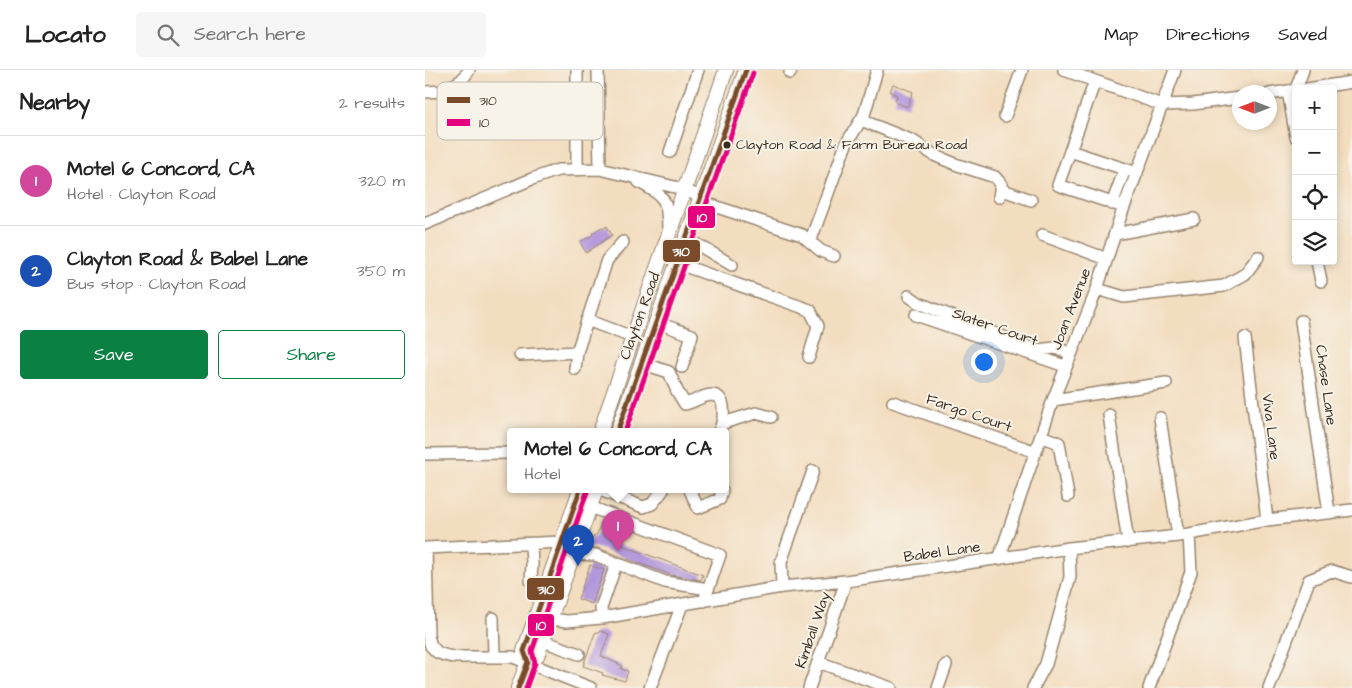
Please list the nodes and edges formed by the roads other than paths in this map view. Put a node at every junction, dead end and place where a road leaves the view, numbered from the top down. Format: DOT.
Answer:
graph roads {
  1 [pos="469,70"];
  2 [pos="698,70"];
  3 [pos="726,70"];
  4 [pos="746,70"];
  5 [pos="877,70"];
  6 [pos="1023,70"];
  7 [pos="1064,70"];
  8 [pos="1175,70"];
  9 [pos="1303,70"];
  10 [pos="1095,81"];
  11 [pos="459,82"];
  12 [pos="1352,82"];
  13 [pos="1296,85"];
  14 [pos="1333,85"];
  15 [pos="1292,90"];
  16 [pos="1277,93"];
  17 [pos="1232,99"];
  18 [pos="1163,105"];
  19 [pos="1005,116"];
  20 [pos="861,120"];
  21 [pos="577,140"];
  22 [pos="599,140"];
  23 [pos="1070,151"];
  24 [pos="670,152"];
  25 [pos="577,168"];
  26 [pos="600,169"];
  27 [pos="1125,169"];
  28 [pos="1137,173"];
  29 [pos="621,174"];
  30 [pos="683,189"];
  31 [pos="700,197"];
  32 [pos="1031,200"];
  33 [pos="1118,206"];
  34 [pos="1195,219"];
  35 [pos="425,224"];
  36 [pos="668,233"];
  37 [pos="1115,234"];
  38 [pos="1042,235"];
  39 [pos="685,238"];
  40 [pos="623,242"];
  41 [pos="810,242"];
  42 [pos="834,256"];
  43 [pos="1258,257"];
  44 [pos="1107,259"];
  45 [pos="676,263"];
  46 [pos="732,265"];
  47 [pos="1318,265"];
  48 [pos="1321,281"];
  49 [pos="1097,289"];
  50 [pos="909,296"];
  51 [pos="916,315"];
  52 [pos="587,320"];
  53 [pos="1301,321"];
  54 [pos="655,322"];
  55 [pos="632,337"];
  56 [pos="1245,338"];
  57 [pos="577,352"];
  58 [pos="1071,353"];
  59 [pos="520,355"];
  60 [pos="809,357"];
  61 [pos="641,363"];
  62 [pos="1065,366"];
  63 [pos="682,367"];
  64 [pos="575,369"];
  65 [pos="1166,382"];
  66 [pos="1053,400"];
  67 [pos="893,402"];
  68 [pos="1109,415"];
  69 [pos="771,417"];
  70 [pos="1160,418"];
  71 [pos="721,427"];
  72 [pos="601,428"];
  73 [pos="618,428"];
  74 [pos="1041,436"];
  75 [pos="1036,452"];
  76 [pos="507,453"];
  77 [pos="425,454"];
  78 [pos="813,471"];
  79 [pos="579,493"];
  80 [pos="597,493"];
  81 [pos="606,493"];
  82 [pos="661,493"];
  83 [pos="691,493"];
  84 [pos="721,493"];
  85 [pos="1068,496"];
  86 [pos="590,507"];
  87 [pos="1352,510"];
  88 [pos="1329,513"];
  89 [pos="1267,520"];
  90 [pos="1183,535"];
  91 [pos="562,542"];
  92 [pos="1128,542"];
  93 [pos="531,544"];
  94 [pos="425,548"];
  95 [pos="1069,548"];
  96 [pos="573,554"];
  97 [pos="999,559"];
  98 [pos="614,570"];
  99 [pos="1352,577"];
  100 [pos="846,581"];
  101 [pos="782,587"];
  102 [pos="546,588"];
  103 [pos="708,589"];
  104 [pos="704,601"];
  105 [pos="682,605"];
  106 [pos="544,617"];
  107 [pos="493,618"];
  108 [pos="602,618"];
  109 [pos="543,641"];
  110 [pos="579,654"];
  111 [pos="494,656"];
  112 [pos="527,662"];
  113 [pos="818,662"];
  114 [pos="946,666"];
  115 [pos="518,688"];
  116 [pos="591,688"];
  117 [pos="650,688"];
  118 [pos="809,688"];
  119 [pos="891,688"];
  120 [pos="938,688"];
  121 [pos="1033,688"];
  122 [pos="1149,688"];
  123 [pos="1269,688"];
  1 -- 11 [label="street"];
  2 -- 24 [label="street"];
  3 -- 30 [label="main road, Clayton Road"];
  4 -- 31 [label="main road, Clayton Road"];
  5 -- 20 [label="street"];
  6 -- 19 [label="street"];
  7 -- 10 [label="street"];
  8 -- 18 [label="street, Joan Avenue"];
  9 -- 13 [label="street"];
  10 -- 18 [label="street"];
  10 -- 23 [label="street"];
  12 -- 14 [label="street"];
  15 -- 16 [label="street"];
  17 -- 18 [label="street"];
  18 -- 28 [label="street, Joan Avenue"];
  20 -- 32 [label="street"];
  20 -- 41 [label="street"];
  21 -- 25 [label="street"];
  22 -- 26 [label="street"];
  23 -- 27 [label="street"];
  23 -- 33 [label="street"];
  25 -- 26 [label="street"];
  25 -- 35 [label="street"];
  26 -- 29 [label="street"];
  27 -- 28 [label="street"];
  27 -- 33 [label="street"];
  28 -- 33 [label="street, Joan Avenue"];
  29 -- 30 [label="street"];
  29 -- 36 [label="street"];
  30 -- 31 [label="street"];
  30 -- 36 [label="main road, Clayton Road"];
  31 -- 39 [label="main road, Clayton Road"];
  31 -- 41 [label="street"];
  33 -- 37 [label="street, Joan Avenue"];
  34 -- 37 [label="street"];
  36 -- 55 [label="main road, Clayton Road"];
  37 -- 44 [label="street, Joan Avenue"];
  38 -- 44 [label="street"];
  39 -- 45 [label="main road, Clayton Road"];
  39 -- 46 [label="street"];
  40 -- 52 [label="street"];
  41 -- 42 [label="street"];
  43 -- 49 [label="street"];
  44 -- 49 [label="street, Joan Avenue"];
  45 -- 54 [label="main road, Clayton Road"];
  45 -- 60 [label="street"];
  47 -- 48 [label="street"];
  49 -- 58 [label="street, Joan Avenue"];
  50 -- 58 [label="street"];
  51 -- 62 [label="street, Slater Court"];
  52 -- 55 [label="street"];
  52 -- 57 [label="street"];
  53 -- 88 [label="street, Chase Lane"];
  54 -- 61 [label="main road, Clayton Road"];
  54 -- 63 [label="street"];
  55 -- 72 [label="main road, Clayton Road"];
  56 -- 89 [label="street, Viva Lane"];
  57 -- 59 [label="street"];
  57 -- 64 [label="street"];
  58 -- 62 [label="street, Joan Avenue"];
  61 -- 71 [label="street"];
  61 -- 73 [label="main road, Clayton Road"];
  62 -- 66 [label="street, Joan Avenue"];
  65 -- 66 [label="street"];
  66 -- 74 [label="street, Joan Avenue"];
  67 -- 75 [label="street, Fargo Court"];
  68 -- 92 [label="street"];
  69 -- 71 [label="street"];
  70 -- 90 [label="street"];
  74 -- 75 [label="street, Joan Avenue"];
  74 -- 85 [label="street"];
  75 -- 97 [label="street, Joan Avenue"];
  76 -- 77 [label="street"];
  78 -- 101 [label="street"];
  79 -- 91 [label="main road"];
  80 -- 86 [label="main road"];
  81 -- 82 [label="street"];
  83 -- 84 [label="street"];
  86 -- 96 [label="main road"];
  86 -- 103 [label="street"];
  87 -- 88 [label="street, Babel Lane"];
  88 -- 89 [label="street, Babel Lane"];
  89 -- 90 [label="street, Babel Lane"];
  90 -- 92 [label="street, Babel Lane"];
  90 -- 122 [label="street"];
  91 -- 93 [label="street"];
  91 -- 102 [label="main road"];
  92 -- 95 [label="street, Babel Lane"];
  93 -- 94 [label="street"];
  93 -- 102 [label="street"];
  94 -- 111 [label="street"];
  95 -- 97 [label="street, Babel Lane"];
  95 -- 121 [label="street"];
  96 -- 103 [label="street"];
  96 -- 106 [label="main road"];
  97 -- 100 [label="street, Babel Lane"];
  98 -- 108 [label="street"];
  99 -- 123 [label="street"];
  100 -- 101 [label="street, Babel Lane"];
  100 -- 113 [label="street, Kimball Way"];
  101 -- 104 [label="street, Babel Lane"];
  102 -- 106 [label="main road"];
  103 -- 104 [label="street"];
  104 -- 105 [label="street, Babel Lane"];
  105 -- 108 [label="street, Babel Lane"];
  105 -- 117 [label="street"];
  106 -- 108 [label="street, Babel Lane"];
  106 -- 109 [label="main road"];
  106 -- 112 [label="main road"];
  107 -- 111 [label="street"];
  109 -- 110 [label="street"];
  109 -- 112 [label="main road"];
  111 -- 112 [label="street"];
  112 -- 115 [label="main road"];
  112 -- 116 [label="street"];
  113 -- 118 [label="street, Kimball Way"];
  113 -- 119 [label="street"];
  114 -- 120 [label="street"];
}
